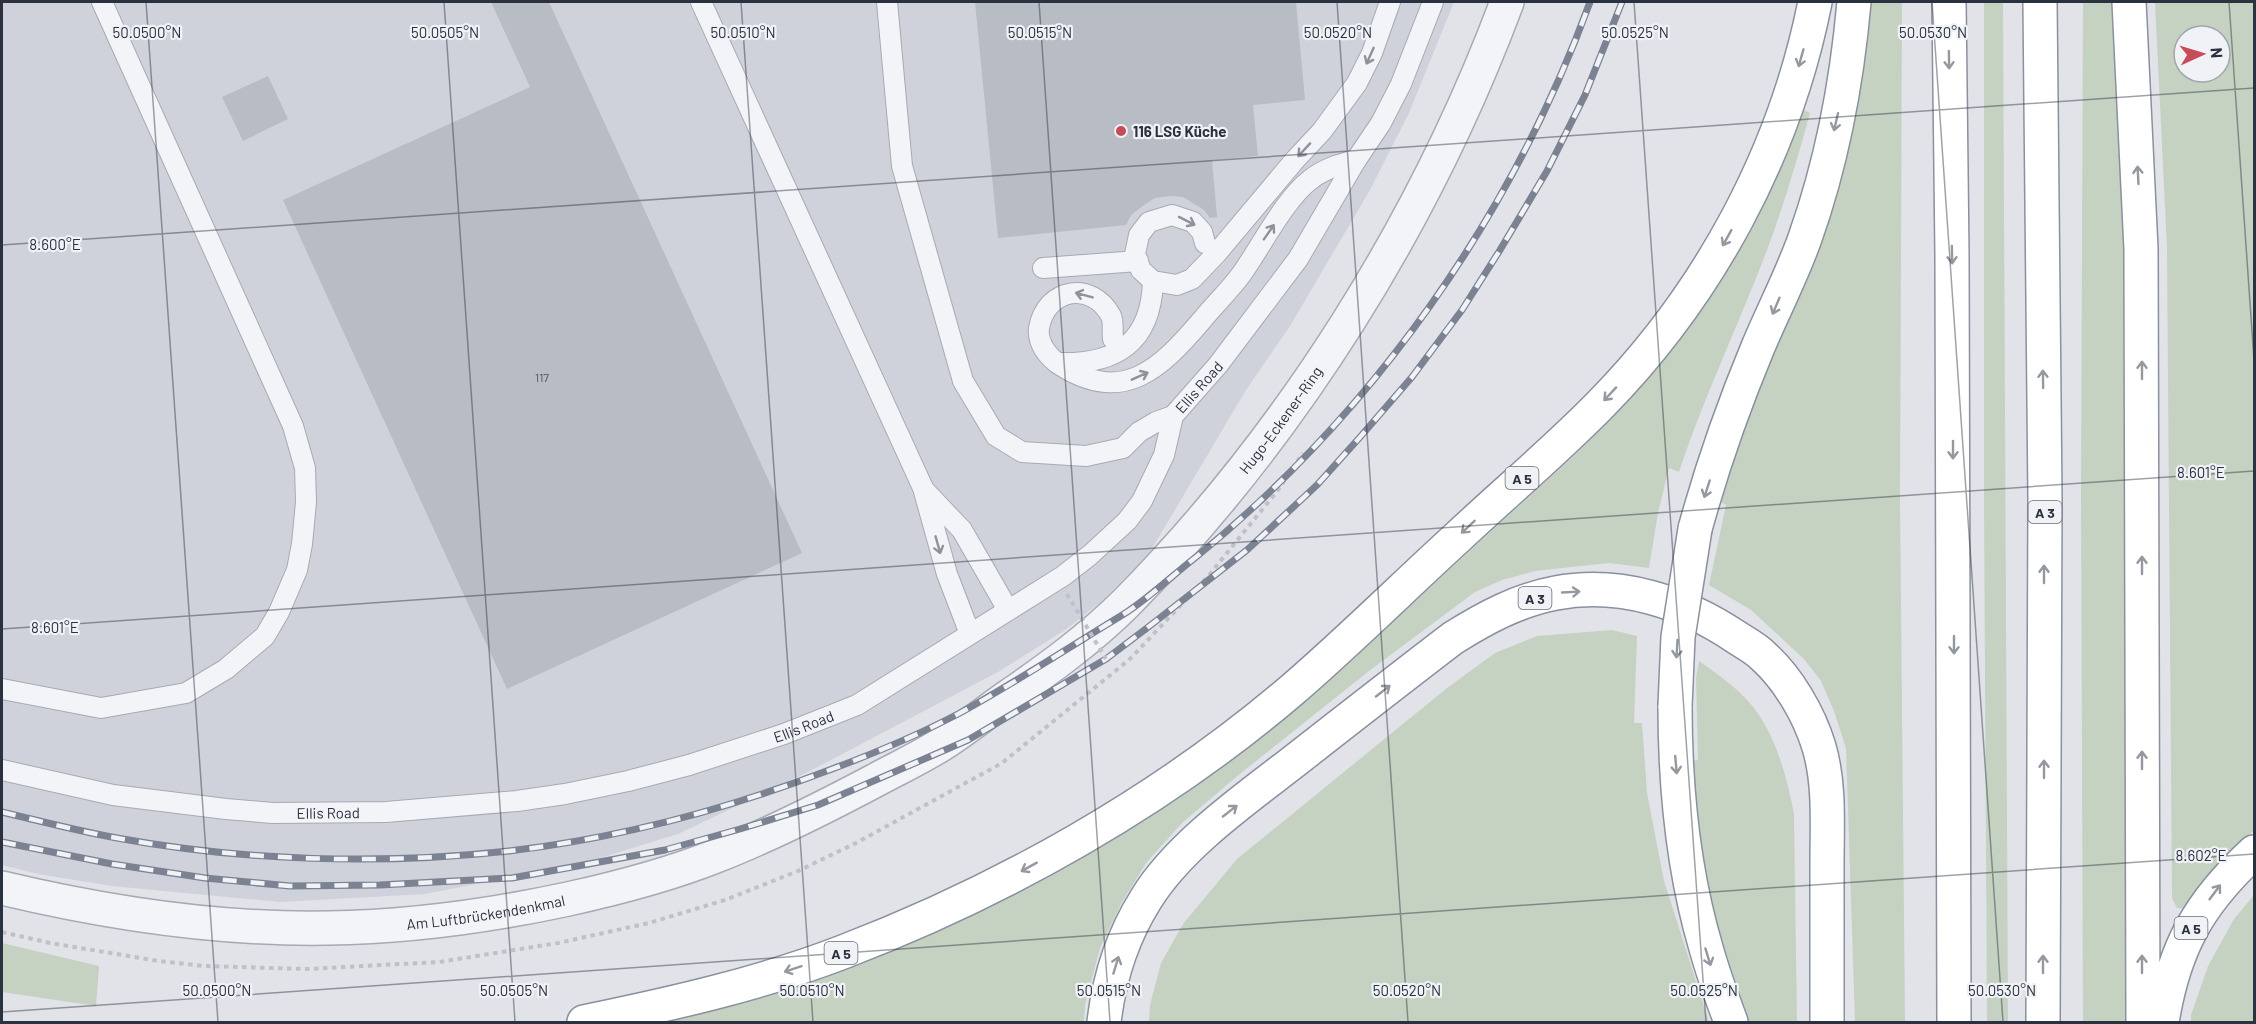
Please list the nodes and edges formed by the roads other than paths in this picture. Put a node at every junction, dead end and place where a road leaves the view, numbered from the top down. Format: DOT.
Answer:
graph roads {
  1 [pos="102,2"];
  2 [pos="701,2"];
  3 [pos="887,2"];
  4 [pos="1390,2"];
  5 [pos="1433,2"];
  6 [pos="1507,2"];
  7 [pos="1815,2"];
  8 [pos="1854,2"];
  9 [pos="1949,2"];
  10 [pos="2040,2"];
  11 [pos="2129,2"];
  12 [pos="1356,160"];
  13 [pos="1205,243"];
  14 [pos="1138,261"];
  15 [pos="1043,268"];
  16 [pos="1153,281"];
  17 [pos="1113,339"];
  18 [pos="1057,363"];
  19 [pos="1173,416"];
  20 [pos="922,488"];
  21 [pos="1008,610"];
  22 [pos="970,634"];
  23 [pos="2,689"];
  24 [pos="939,746"];
  25 [pos="2,770"];
  26 [pos="2254,852"];
  27 [pos="2,888"];
  28 [pos="584,1023"];
  29 [pos="1104,1023"];
  30 [pos="1731,1023"];
  31 [pos="1827,1023"];
  32 [pos="1954,1023"];
  33 [pos="2043,1023"];
  34 [pos="2143,1023"];
  35 [pos="2163,1023"];
  1 -- 23 [label="lane"];
  2 -- 20 [label="lane"];
  3 -- 19 [label="lane"];
  4 -- 16 [label="lane, one-way"];
  5 -- 12 [label="lane, Ellis Road"];
  6 -- 24 [label="street, Hugo-Eckener-Ring"];
  7 -- 28 [label="highway, A 5, one-way"];
  8 -- 30 [label="highway, one-way, bridge"];
  9 -- 32 [label="highway, one-way"];
  33 -- 10 [label="highway, A 3, one-way"];
  34 -- 11 [label="highway, one-way"];
  18 -- 12 [label="lane, one-way"];
  12 -- 19 [label="lane, Ellis Road"];
  14 -- 13 [label="lane, one-way"];
  14 -- 15 [label="lane"];
  14 -- 16 [label="lane"];
  16 -- 18 [label="lane"];
  17 -- 18 [label="lane, one-way"];
  19 -- 21 [label="lane, Ellis Road"];
  20 -- 21 [label="lane"];
  20 -- 22 [label="lane, one-way"];
  21 -- 22 [label="lane, Ellis Road"];
  22 -- 25 [label="lane, Ellis Road"];
  24 -- 27 [label="street, Am Luftbrückendenkmal"];
  35 -- 26 [label="highway, A 5, one-way"];
  29 -- 31 [label="highway, A 3, one-way"];
}
